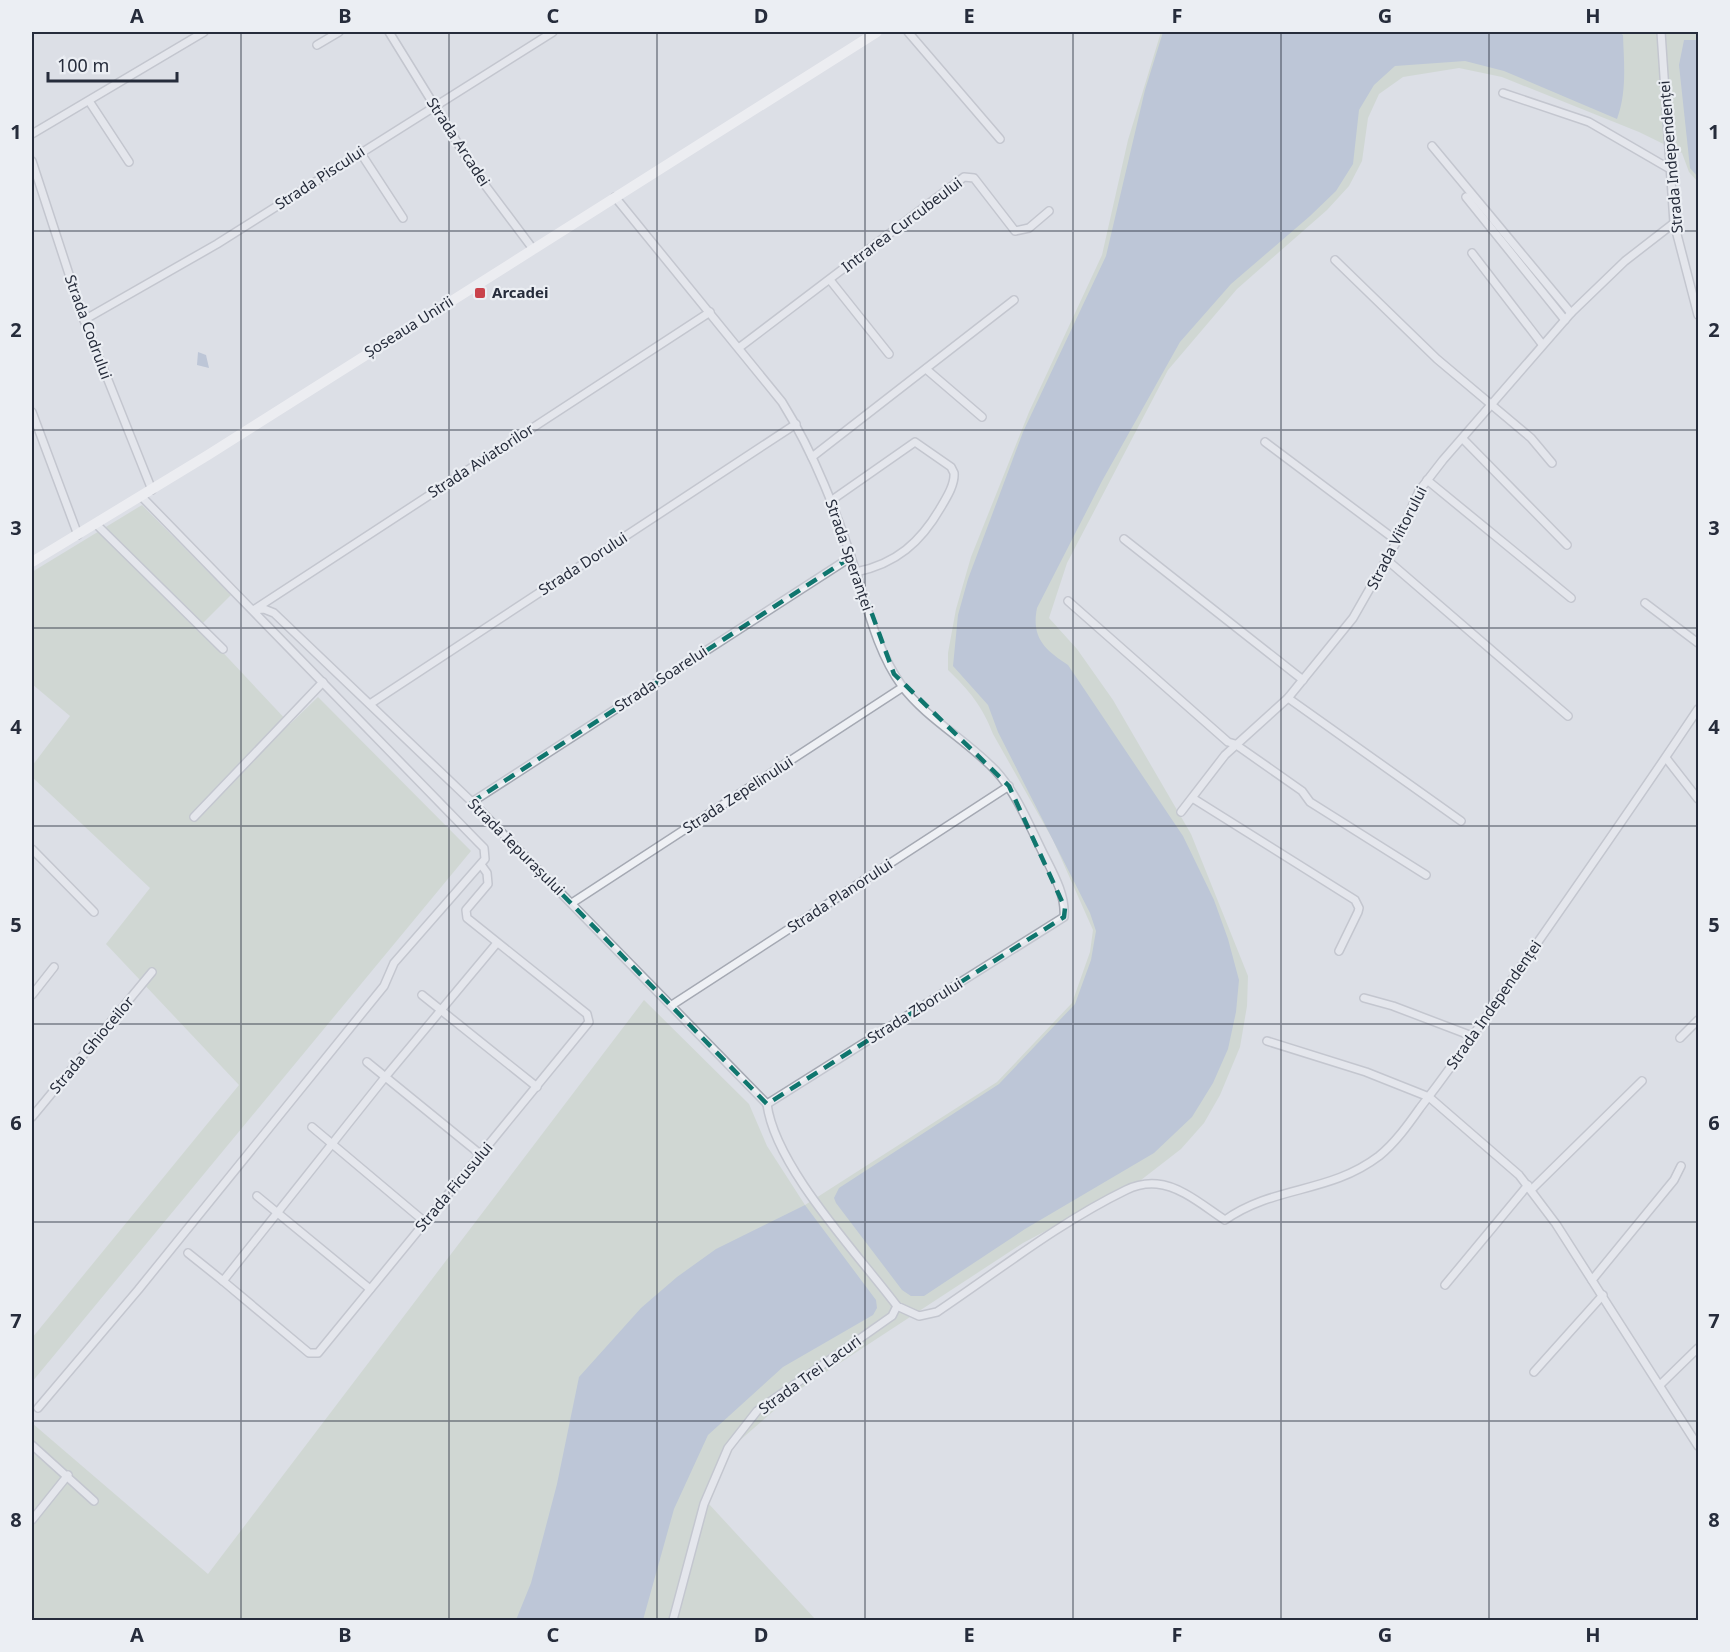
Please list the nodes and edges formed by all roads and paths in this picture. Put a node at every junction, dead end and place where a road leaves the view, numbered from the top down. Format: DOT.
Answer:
graph roads {
  1 [pos="204,32"];
  2 [pos="339,32"];
  3 [pos="389,32"];
  4 [pos="553,32"];
  5 [pos="877,32"];
  6 [pos="908,32"];
  7 [pos="1661,32"];
  8 [pos="317,45"];
  9 [pos="1503,93"];
  10 [pos="89,101"];
  11 [pos="434,107"];
  12 [pos="32,134"];
  13 [pos="1000,139"];
  14 [pos="1432,146"];
  15 [pos="360,152"];
  16 [pos="32,161"];
  17 [pos="129,162"];
  18 [pos="1670,169"];
  19 [pos="615,197"];
  20 [pos="1466,197"];
  21 [pos="1049,211"];
  22 [pos="403,218"];
  23 [pos="1674,223"];
  24 [pos="533,249"];
  25 [pos="1472,253"];
  26 [pos="1335,260"];
  27 [pos="830,280"];
  28 [pos="1014,300"];
  29 [pos="710,312"];
  30 [pos="1571,313"];
  31 [pos="1698,315"];
  32 [pos="84,320"];
  33 [pos="1565,320"];
  34 [pos="1542,344"];
  35 [pos="740,347"];
  36 [pos="889,354"];
  37 [pos="926,369"];
  38 [pos="1491,407"];
  39 [pos="32,412"];
  40 [pos="982,417"];
  41 [pos="796,424"];
  42 [pos="1462,439"];
  43 [pos="1265,442"];
  44 [pos="812,457"];
  45 [pos="1552,463"];
  46 [pos="1427,480"];
  47 [pos="152,490"];
  48 [pos="142,497"];
  49 [pos="832,500"];
  50 [pos="96,524"];
  51 [pos="78,535"];
  52 [pos="1124,539"];
  53 [pos="1397,541"];
  54 [pos="1567,545"];
  55 [pos="851,557"];
  56 [pos="1387,560"];
  57 [pos="32,562"];
  58 [pos="856,572"];
  59 [pos="1571,598"];
  60 [pos="1068,601"];
  61 [pos="1645,603"];
  62 [pos="253,610"];
  63 [pos="1698,643"];
  64 [pos="223,649"];
  65 [pos="1303,680"];
  66 [pos="322,682"];
  67 [pos="903,687"];
  68 [pos="1288,698"];
  69 [pos="370,704"];
  70 [pos="1698,709"];
  71 [pos="1568,716"];
  72 [pos="1235,744"];
  73 [pos="1666,758"];
  74 [pos="1009,786"];
  75 [pos="1194,799"];
  76 [pos="1698,799"];
  77 [pos="472,802"];
  78 [pos="1181,812"];
  79 [pos="194,817"];
  80 [pos="1461,821"];
  81 [pos="32,849"];
  82 [pos="483,863"];
  83 [pos="1426,876"];
  84 [pos="572,903"];
  85 [pos="94,912"];
  86 [pos="1064,917"];
  87 [pos="497,942"];
  88 [pos="1339,951"];
  89 [pos="54,967"];
  90 [pos="152,972"];
  91 [pos="32,995"];
  92 [pos="422,995"];
  93 [pos="1364,999"];
  94 [pos="672,1005"];
  95 [pos="442,1010"];
  96 [pos="1698,1020"];
  97 [pos="1472,1036"];
  98 [pos="1680,1038"];
  99 [pos="1267,1041"];
  100 [pos="367,1062"];
  101 [pos="386,1076"];
  102 [pos="1642,1082"];
  103 [pos="537,1087"];
  104 [pos="1429,1097"];
  105 [pos="767,1104"];
  106 [pos="32,1117"];
  107 [pos="312,1127"];
  108 [pos="332,1143"];
  109 [pos="480,1155"];
  110 [pos="1681,1166"];
  111 [pos="1530,1188"];
  112 [pos="257,1196"];
  113 [pos="277,1214"];
  114 [pos="424,1222"];
  115 [pos="188,1253"];
  116 [pos="1592,1280"];
  117 [pos="223,1281"];
  118 [pos="1445,1286"];
  119 [pos="370,1289"];
  120 [pos="1603,1295"];
  121 [pos="897,1306"];
  122 [pos="1698,1348"];
  123 [pos="1534,1372"];
  124 [pos="1660,1385"];
  125 [pos="38,1408"];
  126 [pos="32,1445"];
  127 [pos="1698,1446"];
  128 [pos="68,1475"];
  129 [pos="94,1501"];
  130 [pos="32,1520"];
  131 [pos="673,1620"];
  1 -- 10 [label="street"];
  2 -- 8 [label="street"];
  3 -- 11 [label="street, Strada Arcadei"];
  4 -- 11 [label="street, Strada Piscului"];
  5 -- 19 [label="main road, Șoseaua Unirii"];
  6 -- 13 [label="street"];
  7 -- 18 [label="street, Strada Independenței"];
  9 -- 18 [label="street"];
  10 -- 12 [label="street"];
  10 -- 17 [label="street"];
  11 -- 15 [label="street, Strada Piscului"];
  11 -- 24 [label="street, Strada Arcadei"];
  14 -- 30 [label="street"];
  15 -- 22 [label="street"];
  15 -- 32 [label="street, Strada Piscului"];
  16 -- 32 [label="street, Strada Codrului"];
  18 -- 23 [label="street, Strada Independenței"];
  19 -- 24 [label="main road, Șoseaua Unirii"];
  19 -- 29 [label="street, Strada Speranței"];
  20 -- 33 [label="street"];
  21 -- 27 [label="street, Intrarea Curcubeului"];
  23 -- 30 [label="street, Strada Viitorului"];
  23 -- 31 [label="street, Strada Independenței"];
  24 -- 47 [label="main road, Șoseaua Unirii"];
  25 -- 34 [label="street"];
  26 -- 38 [label="street"];
  27 -- 35 [label="street, Intrarea Curcubeului"];
  27 -- 36 [label="street, Intrarea Curcubeului"];
  28 -- 37 [label="street"];
  29 -- 35 [label="street, Strada Speranței"];
  29 -- 62 [label="street, Strada Aviatorilor"];
  30 -- 33 [label="street, Strada Viitorului"];
  32 -- 47 [label="street, Strada Codrului"];
  33 -- 34 [label="street, Strada Viitorului"];
  34 -- 38 [label="street, Strada Viitorului"];
  35 -- 41 [label="street, Strada Speranței"];
  37 -- 40 [label="street"];
  37 -- 44 [label="street"];
  38 -- 42 [label="street, Strada Viitorului"];
  38 -- 45 [label="street"];
  39 -- 51 [label="street"];
  41 -- 44 [label="street, Strada Speranței"];
  41 -- 69 [label="street, Strada Dorului"];
  42 -- 46 [label="street, Strada Viitorului"];
  42 -- 54 [label="street"];
  43 -- 53 [label="street"];
  44 -- 49 [label="street, Strada Speranței"];
  46 -- 53 [label="street, Strada Viitorului"];
  46 -- 59 [label="street"];
  47 -- 48 [label="main road, Șoseaua Unirii"];
  48 -- 50 [label="main road, Șoseaua Unirii"];
  48 -- 62 [label="street, Strada Iepurașului"];
  49 -- 55 [label="street, Strada Speranței"];
  49 -- 58 [label="street"];
  50 -- 51 [label="main road, Șoseaua Unirii"];
  50 -- 64 [label="street"];
  51 -- 57 [label="main road, Șoseaua Unirii"];
  52 -- 65 [label="street"];
  53 -- 56 [label="street, Strada Viitorului"];
  55 -- 58 [label="street, Strada Speranței"];
  55 -- 77 [label="street, Strada Soarelui"];
  56 -- 65 [label="street, Strada Viitorului"];
  56 -- 71 [label="street"];
  58 -- 67 [label="street, Strada Speranței"];
  60 -- 72 [label="street"];
  61 -- 63 [label="street"];
  62 -- 66 [label="street, Strada Iepurașului"];
  62 -- 69 [label="street, Strada Iepurașului"];
  65 -- 68 [label="street, Strada Viitorului"];
  66 -- 79 [label="street"];
  66 -- 82 [label="street, Strada Iepurașului"];
  67 -- 74 [label="street, Strada Speranței"];
  67 -- 84 [label="street, Strada Zepelinului"];
  68 -- 72 [label="street, Strada Viitorului"];
  68 -- 80 [label="street"];
  69 -- 77 [label="street, Strada Iepurașului"];
  70 -- 73 [label="street, Strada Independenței"];
  72 -- 75 [label="street, Strada Viitorului"];
  72 -- 83 [label="street"];
  73 -- 76 [label="street"];
  73 -- 97 [label="street, Strada Independenței"];
  74 -- 86 [label="street, Strada Speranței"];
  74 -- 94 [label="street, Strada Planorului"];
  75 -- 78 [label="street, Strada Viitorului"];
  75 -- 88 [label="street"];
  77 -- 84 [label="street, Strada Iepurașului"];
  81 -- 85 [label="street"];
  82 -- 87 [label="street, Strada Ficusului"];
  82 -- 125 [label="street"];
  84 -- 94 [label="street, Strada Iepurașului"];
  86 -- 105 [label="street, Strada Zborului"];
  87 -- 95 [label="street"];
  87 -- 103 [label="street, Strada Ficusului"];
  89 -- 91 [label="street"];
  90 -- 106 [label="street, Strada Ghioceilor"];
  92 -- 95 [label="street"];
  93 -- 97 [label="street"];
  94 -- 105 [label="street, Strada Iepurașului"];
  95 -- 101 [label="street"];
  95 -- 103 [label="street"];
  96 -- 98 [label="street"];
  97 -- 104 [label="street, Strada Independenței"];
  99 -- 104 [label="street"];
  100 -- 101 [label="street"];
  101 -- 108 [label="street"];
  101 -- 109 [label="street"];
  102 -- 111 [label="street"];
  103 -- 109 [label="street, Strada Ficusului"];
  104 -- 111 [label="street"];
  104 -- 121 [label="street, Strada Independenței"];
  105 -- 121 [label="street"];
  107 -- 108 [label="street"];
  108 -- 113 [label="street"];
  108 -- 114 [label="street"];
  109 -- 114 [label="street, Strada Ficusului"];
  110 -- 116 [label="street"];
  111 -- 116 [label="street"];
  111 -- 118 [label="street"];
  112 -- 113 [label="street"];
  113 -- 117 [label="street"];
  113 -- 119 [label="street"];
  114 -- 119 [label="street, Strada Ficusului"];
  115 -- 117 [label="street, Strada Ficusului"];
  116 -- 120 [label="street"];
  117 -- 119 [label="street, Strada Ficusului"];
  120 -- 123 [label="street"];
  120 -- 124 [label="street"];
  121 -- 131 [label="street, Strada Trei Lacuri"];
  122 -- 124 [label="street"];
  124 -- 127 [label="street"];
  126 -- 128 [label="street"];
  128 -- 129 [label="street"];
  128 -- 130 [label="street"];
}
